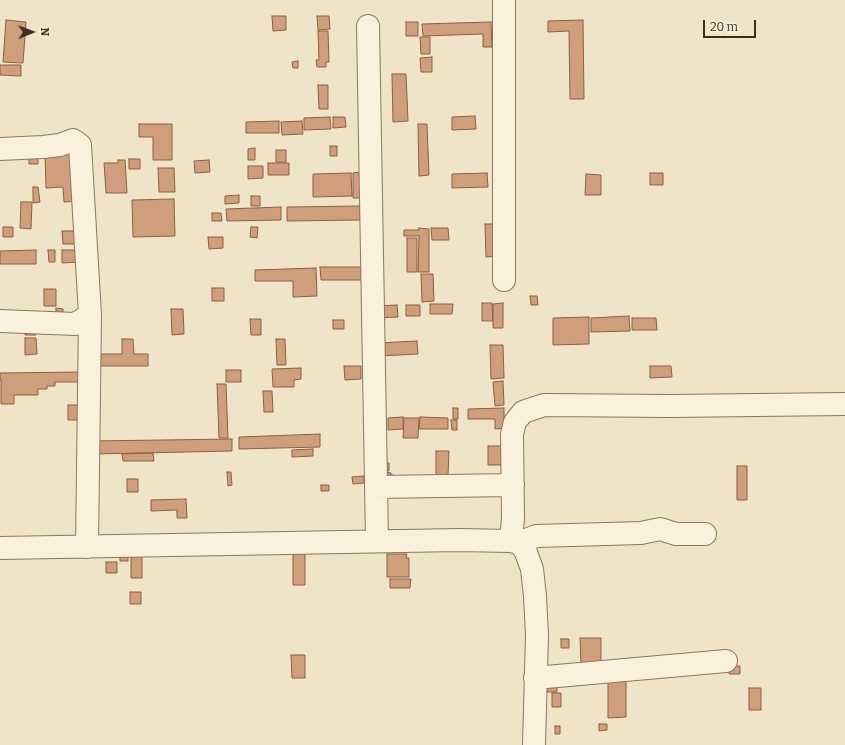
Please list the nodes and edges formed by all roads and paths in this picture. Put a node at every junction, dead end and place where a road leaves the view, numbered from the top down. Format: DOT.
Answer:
graph roads {
  1 [pos="504,0"];
  2 [pos="368,26"];
  3 [pos="0,149"];
  4 [pos="504,280"];
  5 [pos="90,314"];
  6 [pos="0,321"];
  7 [pos="845,404"];
  8 [pos="513,485"];
  9 [pos="376,487"];
  10 [pos="705,534"];
  11 [pos="377,541"];
  12 [pos="515,542"];
  13 [pos="87,547"];
  14 [pos="0,548"];
  15 [pos="726,661"];
  16 [pos="536,678"];
  17 [pos="534,745"];
  1 -- 4 [label="street"];
  2 -- 9 [label="street"];
  3 -- 5 [label="street"];
  5 -- 6 [label="street"];
  5 -- 13 [label="street"];
  7 -- 8 [label="street"];
  8 -- 9 [label="street"];
  8 -- 12 [label="street"];
  9 -- 11 [label="street"];
  10 -- 12 [label="street"];
  11 -- 12 [label="street"];
  11 -- 13 [label="street"];
  12 -- 16 [label="street"];
  13 -- 14 [label="street"];
  15 -- 16 [label="street"];
  16 -- 17 [label="street"];
}
